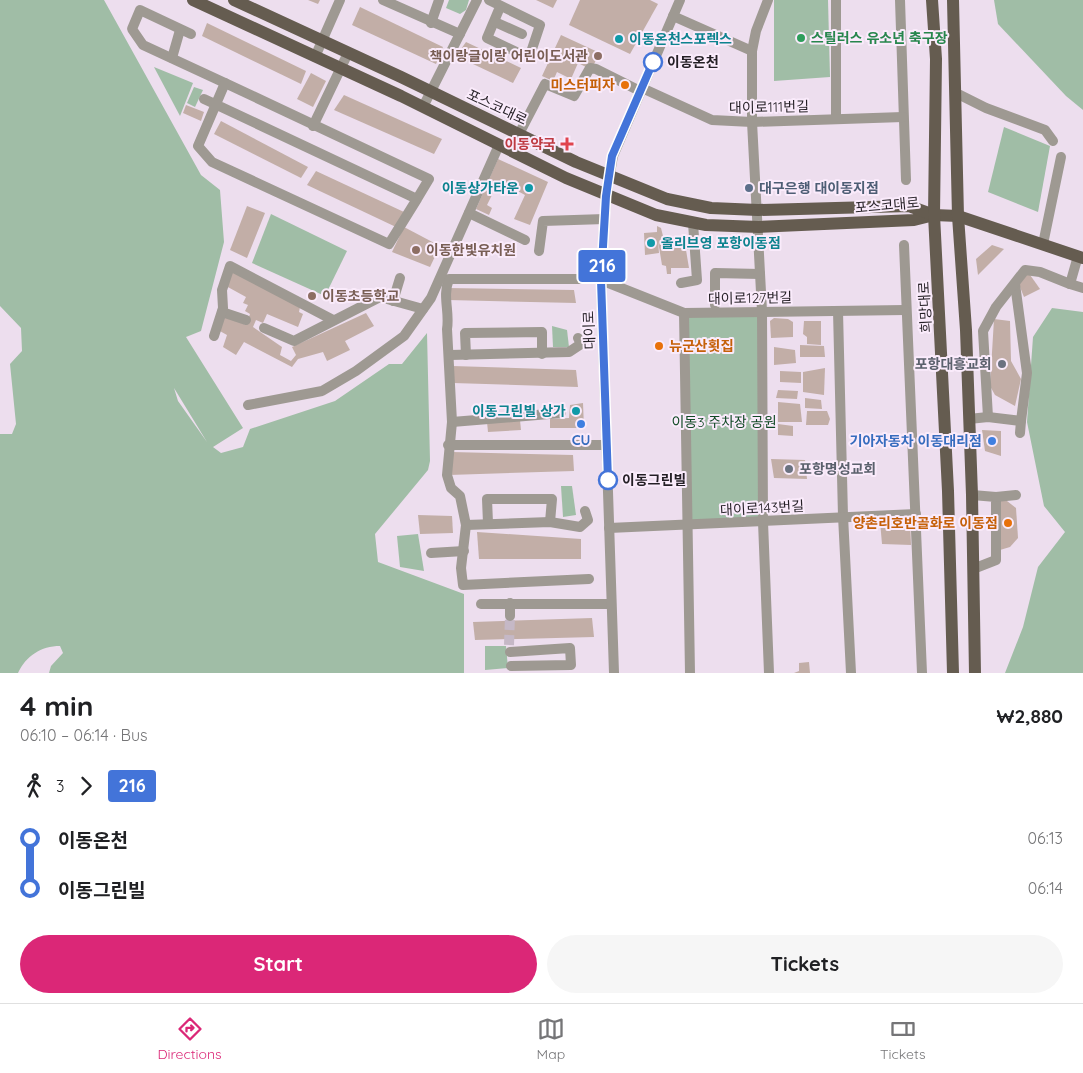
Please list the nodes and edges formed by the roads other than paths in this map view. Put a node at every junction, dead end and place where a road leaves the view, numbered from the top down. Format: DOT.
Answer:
graph roads {
  1 [pos="193,0"];
  2 [pos="234,0"];
  3 [pos="340,0"];
  4 [pos="383,0"];
  5 [pos="477,0"];
  6 [pos="489,0"];
  7 [pos="680,0"];
  8 [pos="768,0"];
  9 [pos="836,0"];
  10 [pos="900,0"];
  11 [pos="932,0"];
  12 [pos="953,0"];
  13 [pos="437,1"];
  14 [pos="500,7"];
  15 [pos="673,16"];
  16 [pos="495,22"];
  17 [pos="431,23"];
  18 [pos="180,30"];
  19 [pos="191,34"];
  20 [pos="460,34"];
  21 [pos="522,34"];
  22 [pos="323,41"];
  23 [pos="752,50"];
  24 [pos="348,53"];
  25 [pos="315,57"];
  26 [pos="172,58"];
  27 [pos="341,68"];
  28 [pos="225,83"];
  29 [pos="641,90"];
  30 [pos="430,92"];
  31 [pos="956,94"];
  32 [pos="204,99"];
  33 [pos="451,102"];
  34 [pos="217,105"];
  35 [pos="423,107"];
  36 [pos="903,117"];
  37 [pos="444,118"];
  38 [pos="836,119"];
  39 [pos="752,122"];
  40 [pos="313,126"];
  41 [pos="519,134"];
  42 [pos="1052,142"];
  43 [pos="498,145"];
  44 [pos="1061,156"];
  45 [pos="609,176"];
  46 [pos="906,180"];
  47 [pos="606,196"];
  48 [pos="417,199"];
  49 [pos="758,210"];
  50 [pos="468,213"];
  51 [pos="934,215"];
  52 [pos="958,216"];
  53 [pos="605,219"];
  54 [pos="694,223"];
  55 [pos="758,227"];
  56 [pos="525,240"];
  57 [pos="1043,244"];
  58 [pos="904,245"];
  59 [pos="539,251"];
  60 [pos="1080,257"];
  61 [pos="760,274"];
  62 [pos="400,278"];
  63 [pos="579,279"];
  64 [pos="601,280"];
  65 [pos="681,282"];
  66 [pos="1015,284"];
  67 [pos="1070,284"];
  68 [pos="1083,288"];
  69 [pos="393,301"];
  70 [pos="715,305"];
  71 [pos="423,308"];
  72 [pos="905,310"];
  73 [pos="762,311"];
  74 [pos="838,311"];
  75 [pos="222,312"];
  76 [pos="684,313"];
  77 [pos="246,320"];
  78 [pos="333,320"];
  79 [pos="264,328"];
  80 [pos="214,336"];
  81 [pos="578,338"];
  82 [pos="542,354"];
  83 [pos="450,355"];
  84 [pos="466,355"];
  85 [pos="248,405"];
  86 [pos="561,413"];
  87 [pos="988,417"];
  88 [pos="969,419"];
  89 [pos="1021,421"];
  90 [pos="452,422"];
  91 [pos="1020,433"];
  92 [pos="448,445"];
  93 [pos="607,445"];
  94 [pos="972,495"];
  95 [pos="1016,495"];
  96 [pos="996,497"];
  97 [pos="585,511"];
  98 [pos="916,514"];
  99 [pos="843,516"];
  100 [pos="550,522"];
  101 [pos="763,522"];
  102 [pos="488,524"];
  103 [pos="466,525"];
  104 [pos="686,525"];
  105 [pos="609,528"];
  106 [pos="464,551"];
  107 [pos="431,553"];
  108 [pos="973,569"];
  109 [pos="589,579"];
  110 [pos="510,603"];
  111 [pos="481,604"];
  112 [pos="611,604"];
  113 [pos="510,616"];
  114 [pos="953,654"];
  115 [pos="974,654"];
  116 [pos="511,670"];
  117 [pos="614,673"];
  118 [pos="690,673"];
  119 [pos="769,673"];
  120 [pos="851,673"];
  121 [pos="922,673"];
  122 [pos="953,673"];
  123 [pos="975,673"];
  1 -- 25 [label="main road, 포스코대로"];
  2 -- 22 [label="main road, 포스코대로"];
  3 -- 22 [label="street"];
  4 -- 17 [label="street"];
  5 -- 20 [label="street"];
  6 -- 14 [label="street"];
  7 -- 15 [label="street, 대이로"];
  8 -- 23 [label="street"];
  9 -- 38 [label="street"];
  10 -- 36 [label="street"];
  11 -- 51 [label="main road, 희망대로"];
  12 -- 31 [label="main road"];
  13 -- 17 [label="street"];
  14 -- 16 [label="street"];
  14 -- 16 [label="street"];
  15 -- 23 [label="street"];
  15 -- 29 [label="street, 대이로"];
  16 -- 21 [label="street"];
  17 -- 20 [label="street"];
  18 -- 19 [label="street"];
  18 -- 26 [label="street"];
  18 -- 26 [label="street"];
  20 -- 30 [label="street"];
  22 -- 24 [label="main road, 포스코대로"];
  22 -- 25 [label="street"];
  23 -- 39 [label="street"];
  24 -- 27 [label="street"];
  24 -- 30 [label="main road, 포스코대로"];
  25 -- 27 [label="main road, 포스코대로"];
  26 -- 28 [label="street"];
  27 -- 35 [label="main road, 포스코대로"];
  27 -- 40 [label="street"];
  28 -- 34 [label="street"];
  28 -- 40 [label="street"];
  29 -- 39 [label="street, 대이로111번길"];
  29 -- 41 [label="street, 대이로111번길"];
  29 -- 45 [label="street, 대이로"];
  30 -- 33 [label="main road, 포스코대로"];
  30 -- 35 [label="street"];
  31 -- 42 [label="street"];
  31 -- 52 [label="main road"];
  32 -- 34 [label="street"];
  33 -- 37 [label="main road"];
  33 -- 41 [label="main road, 포스코대로"];
  34 -- 48 [label="street"];
  34 -- 48 [label="street"];
  35 -- 37 [label="main road, 포스코대로"];
  36 -- 38 [label="street, 대이로111번길"];
  36 -- 46 [label="street"];
  37 -- 43 [label="main road, 포스코대로"];
  38 -- 39 [label="street, 대이로111번길"];
  39 -- 49 [label="street"];
  40 -- 48 [label="street"];
  41 -- 45 [label="main road, 포스코대로"];
  43 -- 47 [label="main road, 포스코대로"];
  43 -- 50 [label="street"];
  44 -- 57 [label="street"];
  45 -- 47 [label="street, 대이로"];
  45 -- 49 [label="main road, 포스코대로"];
  47 -- 53 [label="street, 대이로"];
  47 -- 54 [label="main road, 포스코대로"];
  49 -- 51 [label="main road, 포스코대로"];
  49 -- 55 [label="street"];
  50 -- 56 [label="street"];
  50 -- 71 [label="street"];
  51 -- 52 [label="main road, 포스코대로"];
  51 -- 55 [label="main road, 포스코대로"];
  51 -- 114 [label="main road, 희망대로"];
  52 -- 57 [label="main road, 포스코대로"];
  52 -- 88 [label="main road"];
  53 -- 59 [label="street"];
  53 -- 64 [label="street, 대이로"];
  54 -- 55 [label="main road, 포스코대로"];
  54 -- 65 [label="street"];
  55 -- 61 [label="street"];
  57 -- 60 [label="main road, 포스코대로"];
  58 -- 72 [label="street"];
  60 -- 67 [label="street"];
  61 -- 70 [label="street"];
  61 -- 73 [label="street"];
  62 -- 69 [label="street"];
  63 -- 83 [label="street"];
  64 -- 76 [label="street, 대이로127번길"];
  64 -- 93 [label="street, 대이로"];
  66 -- 67 [label="street"];
  66 -- 87 [label="street"];
  66 -- 89 [label="street"];
  67 -- 68 [label="street"];
  69 -- 71 [label="street"];
  69 -- 78 [label="street"];
  71 -- 85 [label="street"];
  72 -- 74 [label="street, 대이로127번길"];
  72 -- 98 [label="street"];
  73 -- 74 [label="street, 대이로127번길"];
  73 -- 76 [label="street, 대이로127번길"];
  73 -- 101 [label="street"];
  74 -- 99 [label="street"];
  75 -- 77 [label="street"];
  75 -- 78 [label="street"];
  75 -- 80 [label="street"];
  76 -- 104 [label="street"];
  78 -- 79 [label="street"];
  81 -- 82 [label="street"];
  82 -- 84 [label="street"];
  82 -- 84 [label="street"];
  83 -- 84 [label="street"];
  83 -- 90 [label="street"];
  86 -- 90 [label="street"];
  87 -- 88 [label="street"];
  87 -- 89 [label="street"];
  88 -- 94 [label="main road"];
  89 -- 91 [label="street"];
  90 -- 92 [label="street"];
  92 -- 93 [label="street"];
  92 -- 103 [label="street"];
  93 -- 105 [label="street, 대이로"];
  94 -- 96 [label="street"];
  94 -- 108 [label="main road"];
  95 -- 96 [label="street"];
  96 -- 108 [label="street"];
  97 -- 100 [label="street"];
  98 -- 99 [label="street, 대이로143번길"];
  98 -- 121 [label="street"];
  99 -- 101 [label="street, 대이로143번길"];
  99 -- 120 [label="street"];
  100 -- 102 [label="street"];
  100 -- 102 [label="street"];
  101 -- 104 [label="street, 대이로143번길"];
  101 -- 119 [label="street"];
  102 -- 103 [label="street"];
  103 -- 106 [label="street"];
  104 -- 105 [label="street, 대이로143번길"];
  104 -- 118 [label="street"];
  105 -- 112 [label="street, 대이로"];
  106 -- 107 [label="street"];
  106 -- 109 [label="street"];
  108 -- 115 [label="main road"];
  110 -- 111 [label="street"];
  110 -- 112 [label="street"];
  110 -- 113 [label="street"];
  112 -- 117 [label="street, 대이로"];
  114 -- 115 [label="main road"];
  114 -- 122 [label="main road, 희망대로"];
  115 -- 123 [label="main road"];
  116 -- 116 [label="street"];
}
